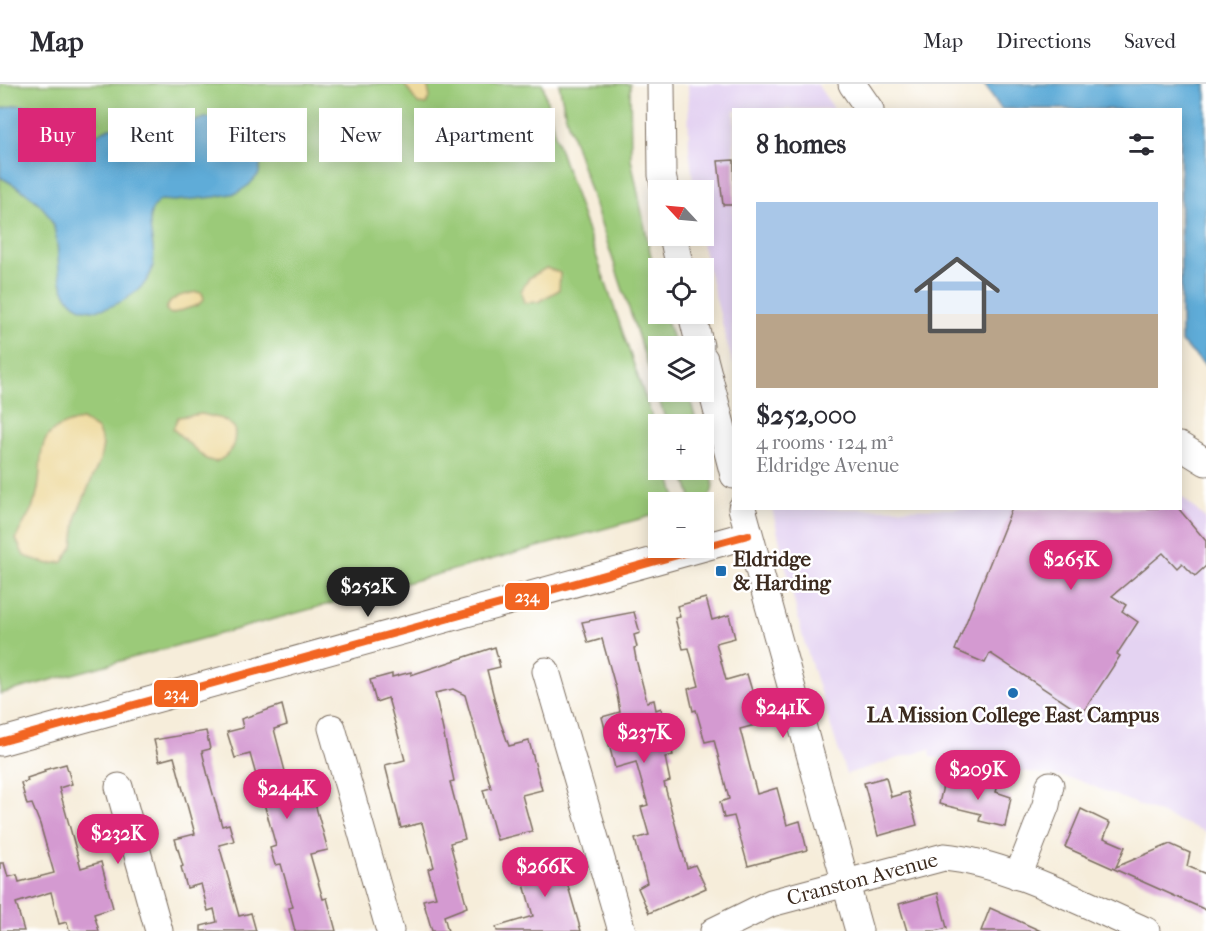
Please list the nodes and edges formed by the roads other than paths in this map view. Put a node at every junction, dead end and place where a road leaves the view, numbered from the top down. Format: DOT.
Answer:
graph roads {
  1 [pos="661,84"];
  2 [pos="852,84"];
  3 [pos="869,108"];
  4 [pos="663,180"];
  5 [pos="714,397"];
  6 [pos="1182,447"];
  7 [pos="1206,462"];
  8 [pos="732,467"];
  9 [pos="742,510"];
  10 [pos="748,535"];
  11 [pos="546,671"];
  12 [pos="332,728"];
  13 [pos="0,742"];
  14 [pos="1050,785"];
  15 [pos="119,787"];
  16 [pos="1018,876"];
  17 [pos="846,882"];
  18 [pos="159,931"];
  19 [pos="390,931"];
  20 [pos="622,931"];
  21 [pos="714,931"];
  22 [pos="859,931"];
  23 [pos="1146,931"];
  1 -- 4 [label="street"];
  2 -- 3 [label="street"];
  5 -- 8 [label="street"];
  6 -- 7 [label="street"];
  9 -- 10 [label="street"];
  10 -- 13 [label="street"];
  10 -- 17 [label="street"];
  11 -- 20 [label="street"];
  12 -- 19 [label="street"];
  14 -- 16 [label="street"];
  15 -- 18 [label="street"];
  16 -- 17 [label="street, Cranston Avenue"];
  16 -- 23 [label="street, Cranston Avenue"];
  17 -- 21 [label="street, Cranston Avenue"];
  17 -- 22 [label="street"];
}
